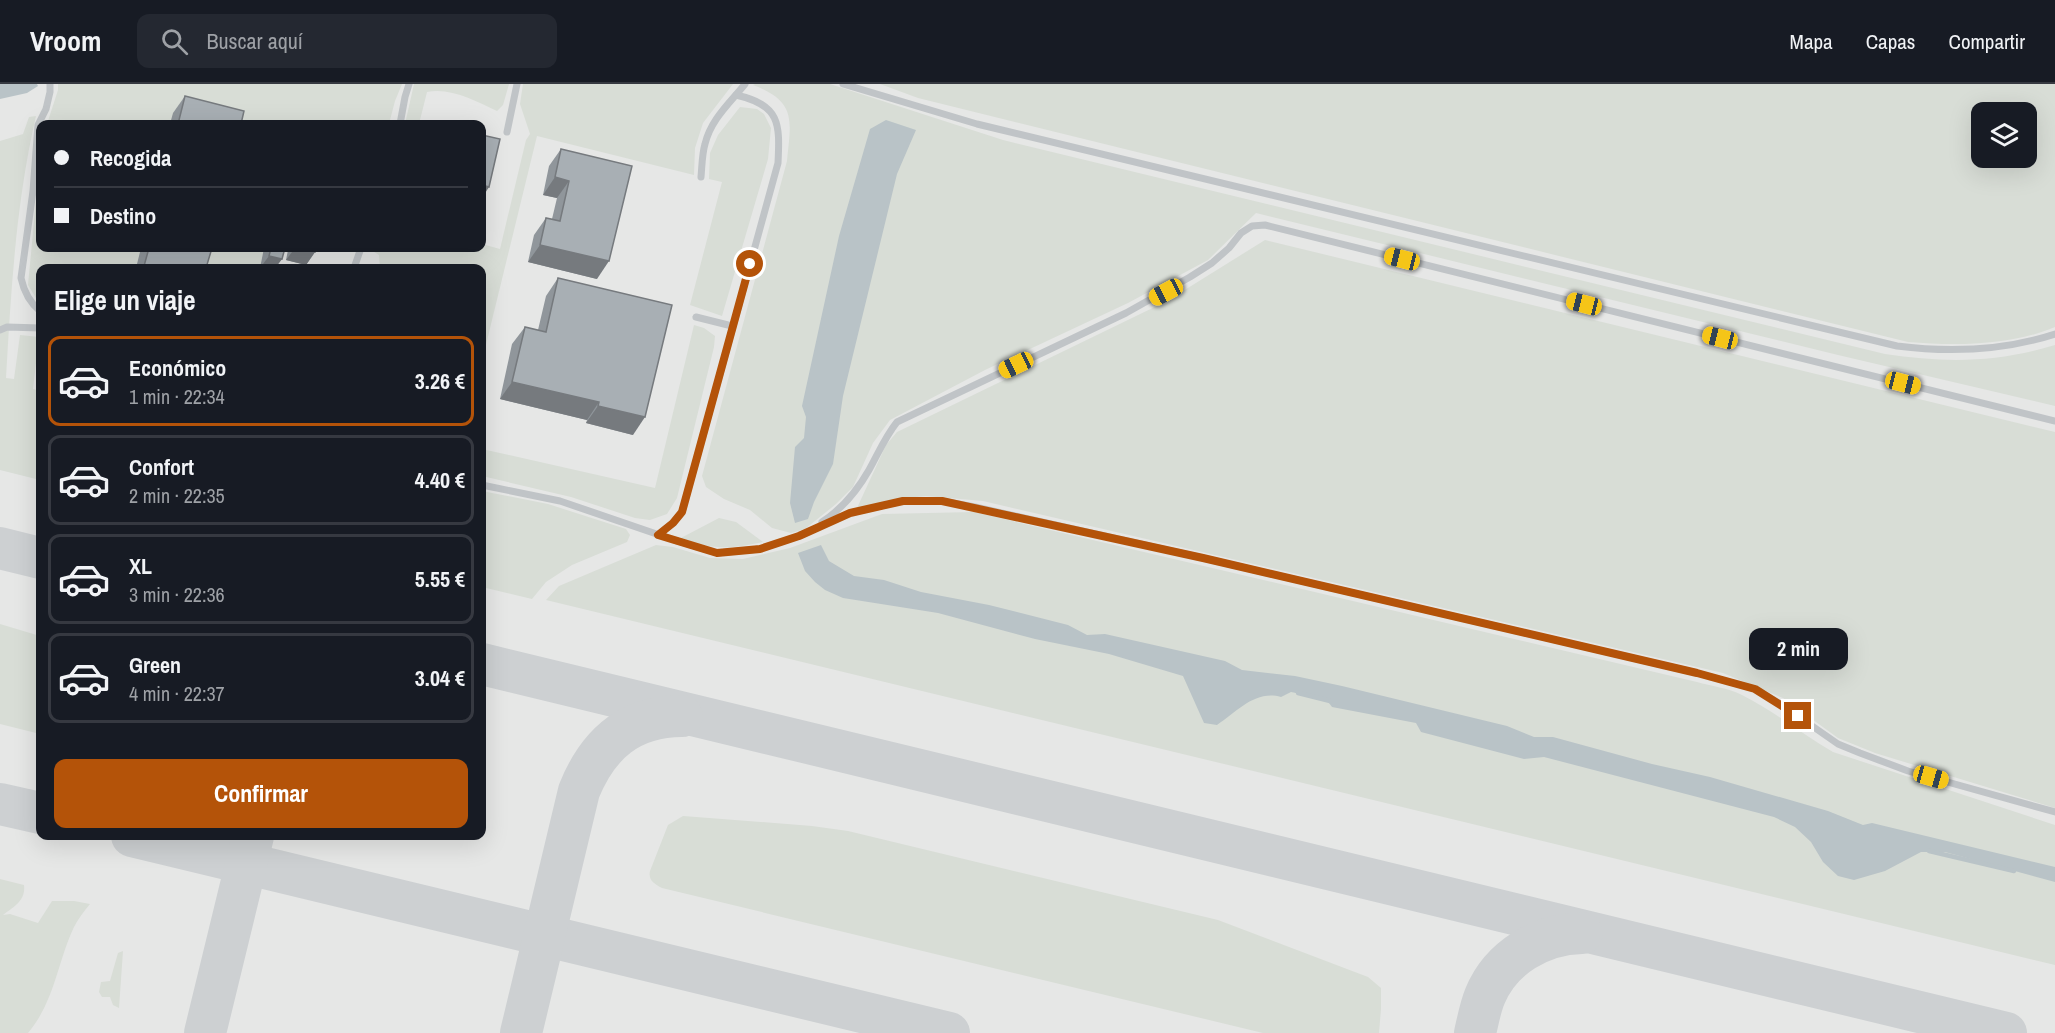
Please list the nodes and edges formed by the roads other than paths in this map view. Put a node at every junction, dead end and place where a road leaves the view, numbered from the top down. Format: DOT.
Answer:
graph roads {
  1 [pos="50,84"];
  2 [pos="409,84"];
  3 [pos="518,84"];
  4 [pos="745,84"];
  5 [pos="843,84"];
  6 [pos="736,95"];
  7 [pos="40,120"];
  8 [pos="401,120"];
  9 [pos="507,132"];
  10 [pos="36,151"];
  11 [pos="701,177"];
  12 [pos="36,308"];
  13 [pos="696,317"];
  14 [pos="732,326"];
  15 [pos="36,328"];
  16 [pos="0,330"];
  17 [pos="2055,334"];
  18 [pos="2055,421"];
  19 [pos="486,486"];
  20 [pos="658,535"];
  21 [pos="799,536"];
  22 [pos="2055,813"];
  1 -- 7 [label="lane"];
  2 -- 8 [label="lane"];
  3 -- 9 [label="lane"];
  4 -- 6 [label="lane"];
  5 -- 17 [label="lane"];
  6 -- 11 [label="lane"];
  6 -- 14 [label="lane"];
  10 -- 12 [label="lane"];
  13 -- 14 [label="lane"];
  14 -- 20 [label="lane"];
  15 -- 16 [label="lane"];
  18 -- 21 [label="lane"];
  19 -- 20 [label="lane"];
  20 -- 21 [label="lane"];
  21 -- 22 [label="lane"];
}
